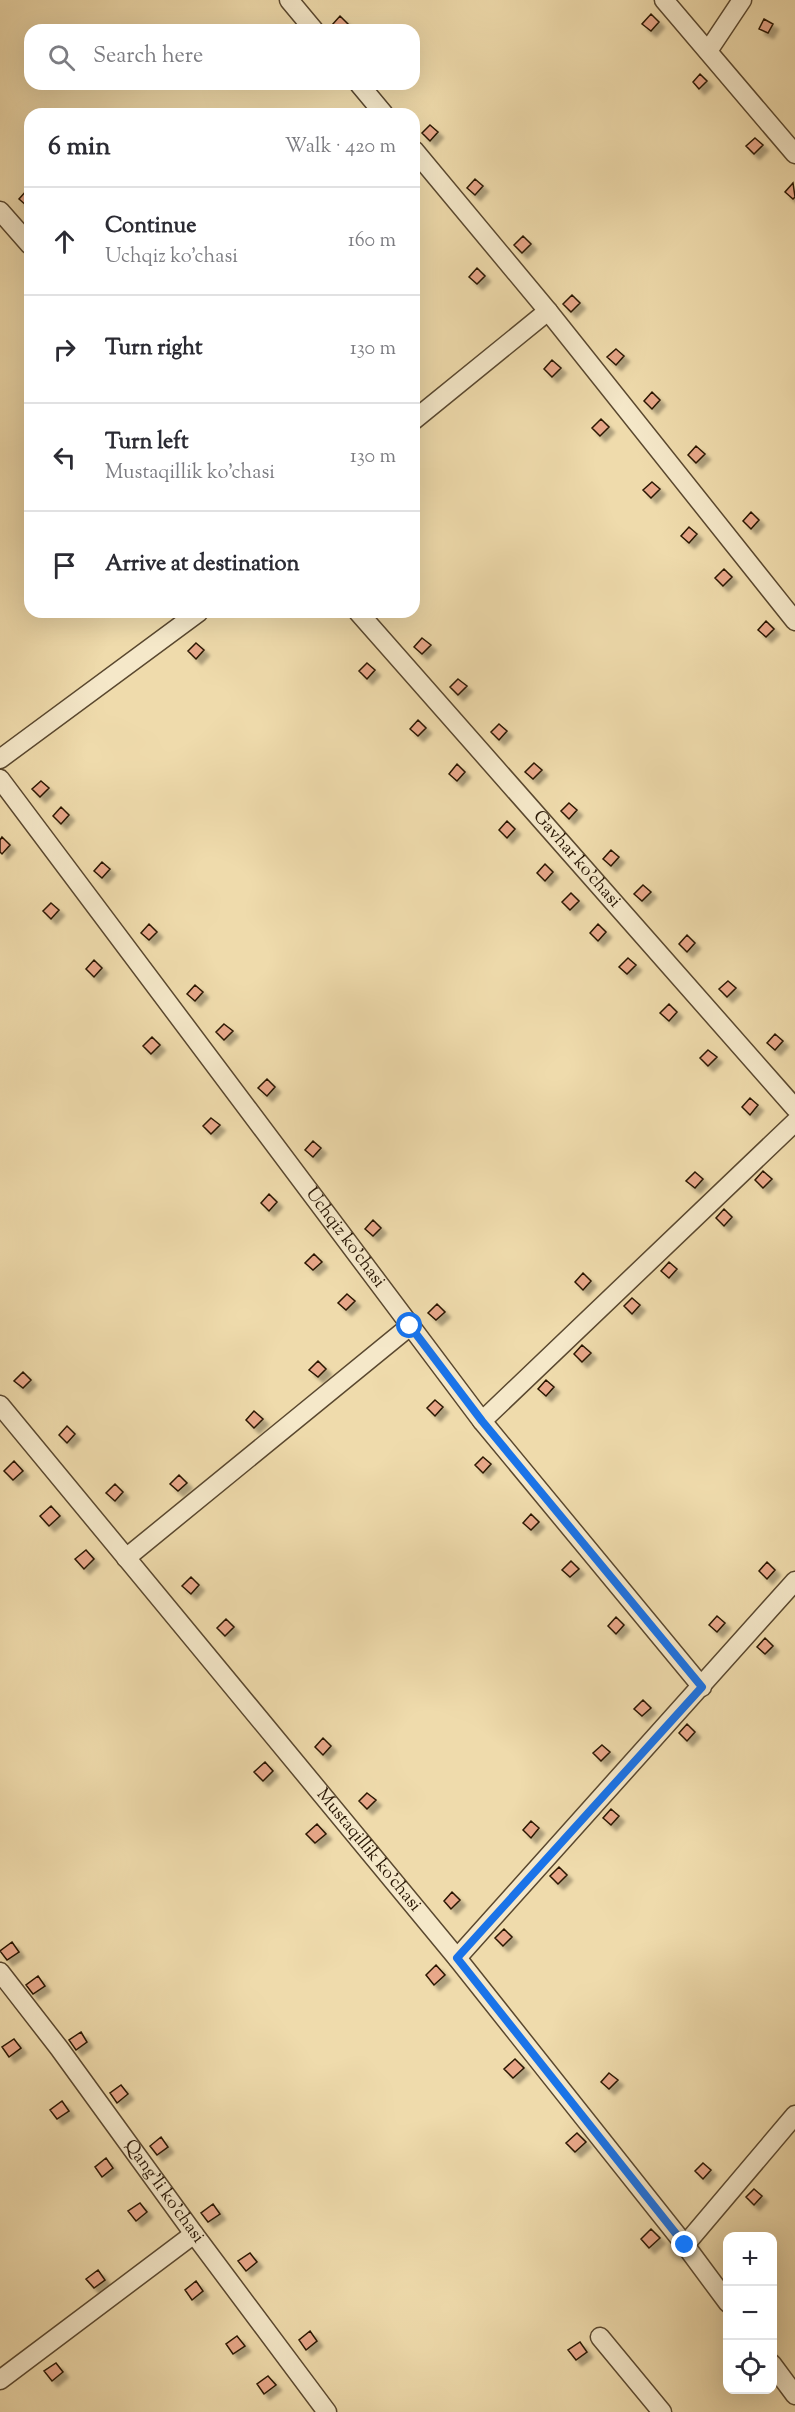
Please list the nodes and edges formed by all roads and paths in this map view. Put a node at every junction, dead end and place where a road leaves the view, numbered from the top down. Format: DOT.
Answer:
graph roads {
  1 [pos="289,0"];
  2 [pos="664,0"];
  3 [pos="742,0"];
  4 [pos="309,24"];
  5 [pos="708,51"];
  6 [pos="364,90"];
  7 [pos="379,108"];
  8 [pos="795,154"];
  9 [pos="420,157"];
  10 [pos="0,211"];
  11 [pos="24,237"];
  12 [pos="548,311"];
  13 [pos="420,415"];
  14 [pos="191,618"];
  15 [pos="363,618"];
  16 [pos="795,621"];
  17 [pos="0,759"];
  18 [pos="0,779"];
  19 [pos="795,1108"];
  20 [pos="795,1122"];
  21 [pos="410,1326"];
  22 [pos="0,1405"];
  23 [pos="482,1421"];
  24 [pos="126,1558"];
  25 [pos="795,1581"];
  26 [pos="702,1687"];
  27 [pos="457,1958"];
  28 [pos="0,1972"];
  29 [pos="795,2115"];
  30 [pos="194,2234"];
  31 [pos="685,2245"];
  32 [pos="723,2295"];
  33 [pos="600,2337"];
  34 [pos="777,2371"];
  35 [pos="0,2380"];
  36 [pos="795,2395"];
  37 [pos="327,2412"];
  38 [pos="662,2412"];
  1 -- 4 [label="street"];
  2 -- 5 [label="street"];
  3 -- 5 [label="street"];
  5 -- 8 [label="street"];
  6 -- 7 [label="street"];
  9 -- 12 [label="street"];
  10 -- 11 [label="street"];
  12 -- 13 [label="street"];
  12 -- 16 [label="street"];
  14 -- 17 [label="street"];
  15 -- 19 [label="street, Gavhar ko'chasi"];
  18 -- 21 [label="street, Uchqiz ko'chasi"];
  20 -- 23 [label="street"];
  21 -- 23 [label="street, Uchqiz ko'chasi"];
  21 -- 24 [label="street"];
  22 -- 24 [label="street, Mustaqillik ko'chasi"];
  23 -- 26 [label="street, Uchqiz ko'chasi"];
  24 -- 27 [label="street, Mustaqillik ko'chasi"];
  25 -- 26 [label="street"];
  26 -- 27 [label="street"];
  27 -- 31 [label="street, Mustaqillik ko'chasi"];
  28 -- 30 [label="street, Qang'li ko'chasi"];
  29 -- 31 [label="street"];
  30 -- 35 [label="street"];
  30 -- 37 [label="street, Qang'li ko'chasi"];
  31 -- 32 [label="street, Mustaqillik ko'chasi"];
  33 -- 38 [label="street"];
  34 -- 36 [label="street"];
}
